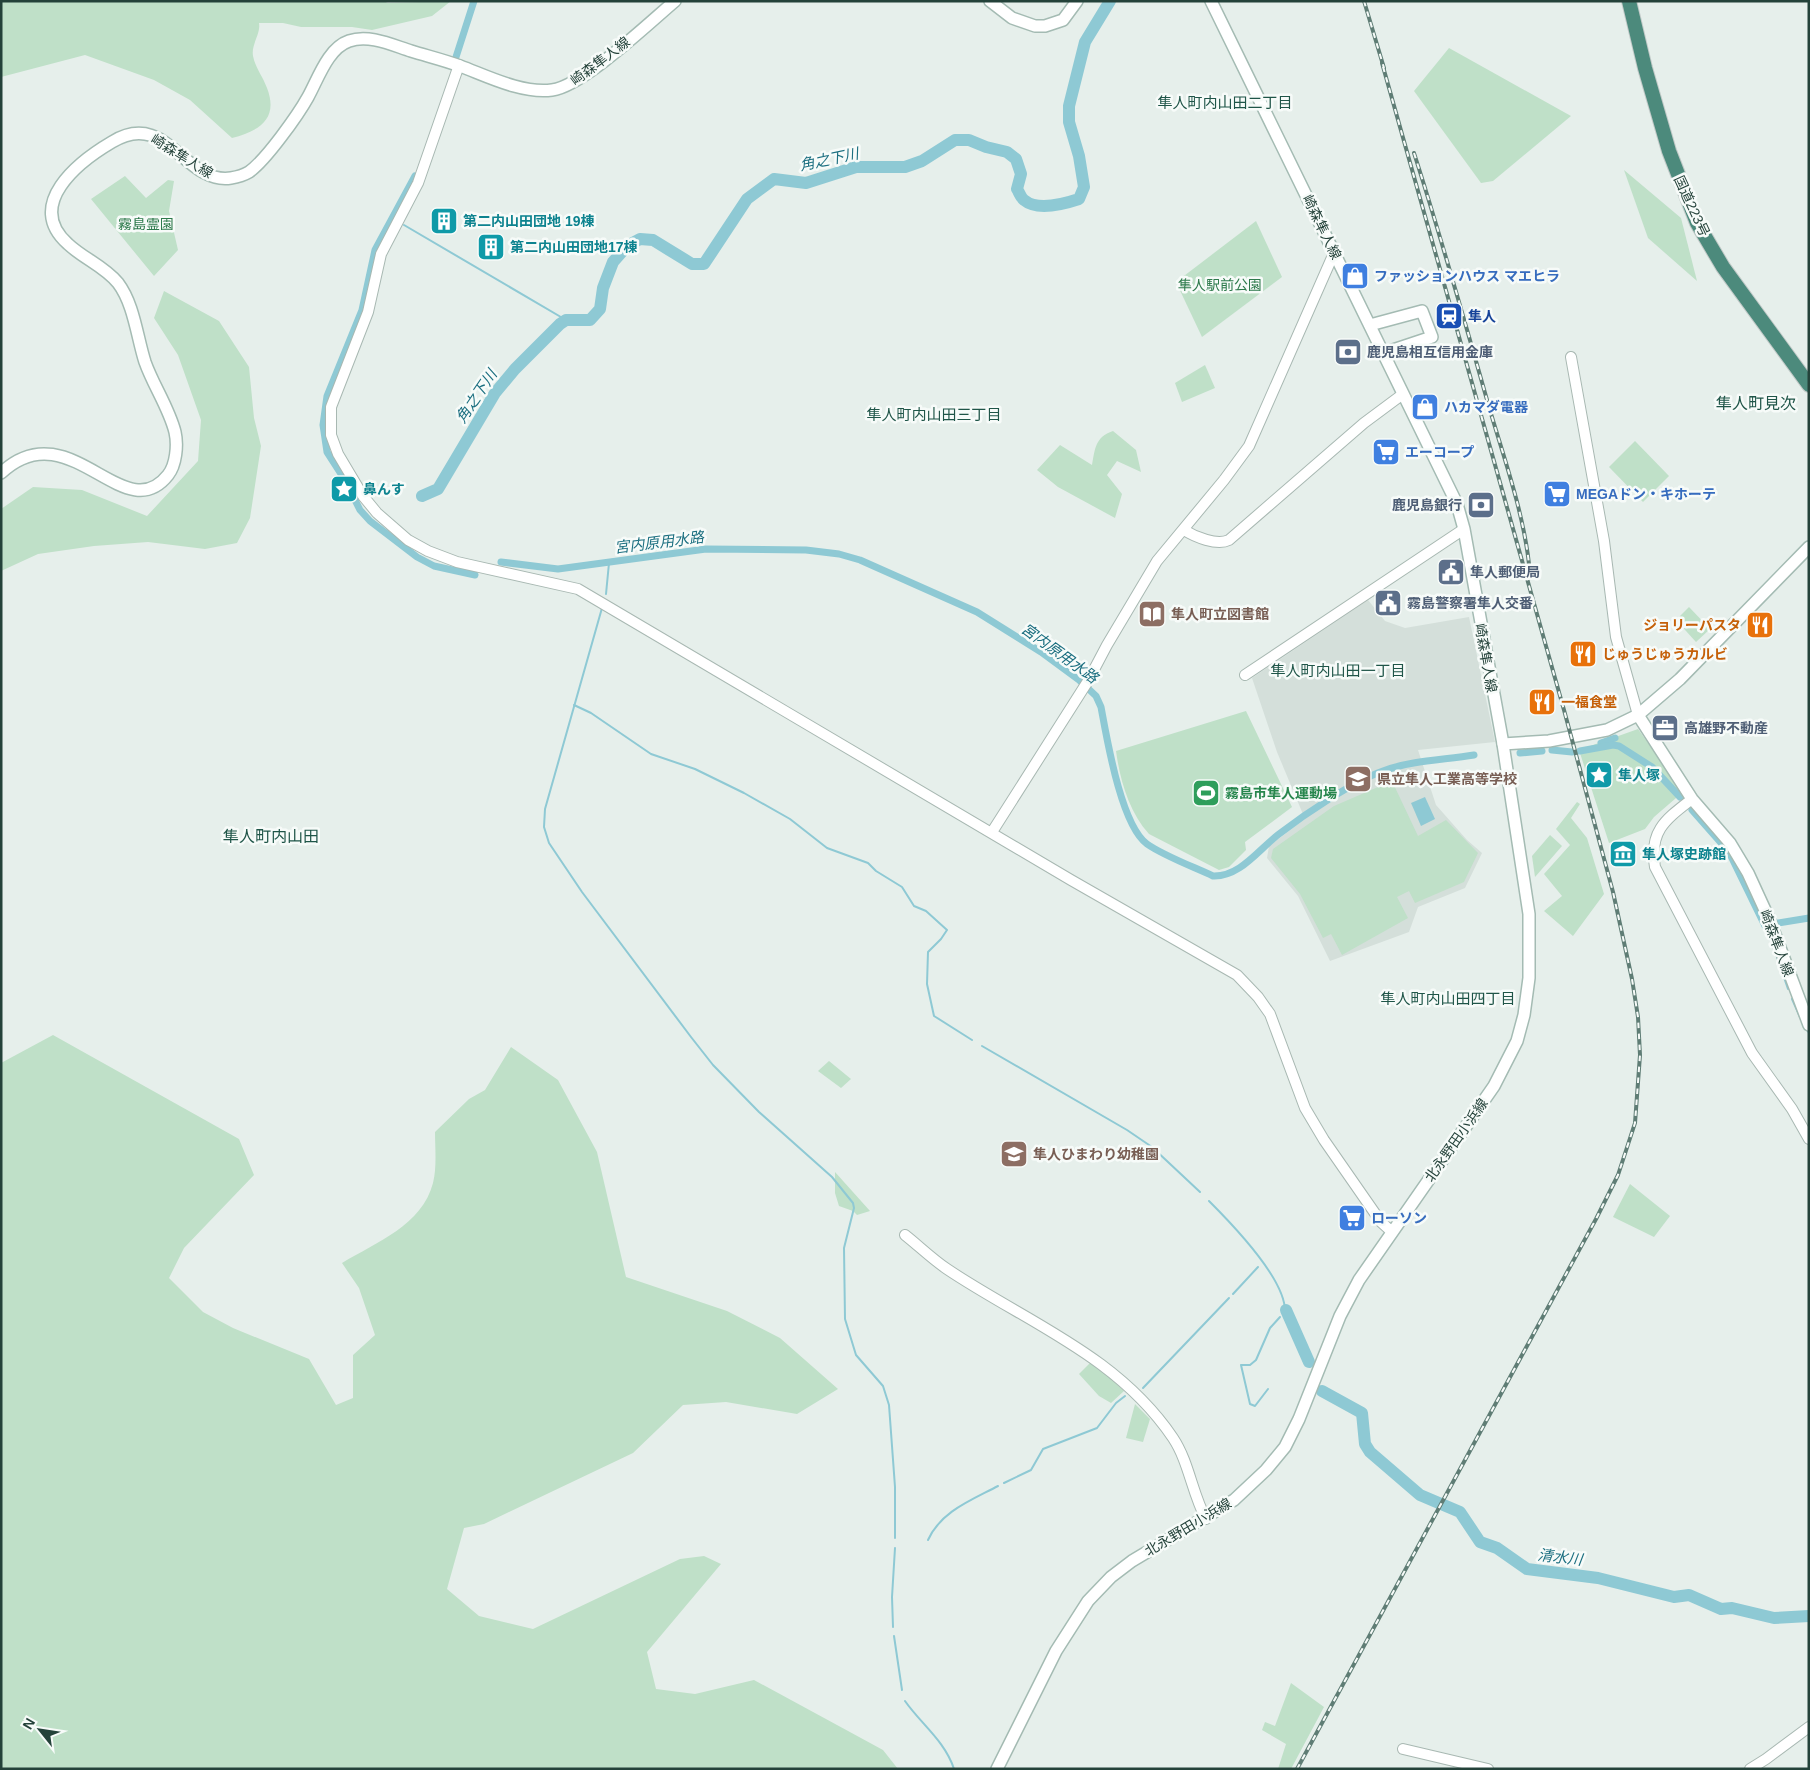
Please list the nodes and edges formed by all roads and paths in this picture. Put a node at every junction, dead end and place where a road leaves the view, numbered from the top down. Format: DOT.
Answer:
graph roads {
  1 [pos="675,1"];
  2 [pos="990,1"];
  3 [pos="1077,1"];
  4 [pos="1211,1"];
  5 [pos="1629,1"];
  6 [pos="459,65"];
  7 [pos="1334,253"];
  8 [pos="1370,325"];
  9 [pos="1384,353"];
  10 [pos="1571,357"];
  11 [pos="1809,385"];
  12 [pos="1403,394"];
  13 [pos="1,473"];
  14 [pos="1464,529"];
  15 [pos="1184,530"];
  16 [pos="1809,547"];
  17 [pos="1245,675"];
  18 [pos="1638,715"];
  19 [pos="1503,744"];
  20 [pos="1692,799"];
  21 [pos="992,832"];
  22 [pos="1809,1026"];
  23 [pos="1809,1139"];
  24 [pos="1391,1231"];
  25 [pos="905,1235"];
  26 [pos="1206,1518"];
  27 [pos="1809,1727"];
  28 [pos="1403,1750"];
  29 [pos="997,1769"];
  30 [pos="1488,1769"];
  31 [pos="1750,1769"];
  1 -- 6 [label="main road, 崎森隼人線"];
  2 -- 3 [label="main road"];
  4 -- 7 [label="main road, 崎森隼人線"];
  5 -- 11 [label="highway, 国道223号"];
  6 -- 13 [label="main road, 崎森隼人線"];
  6 -- 21 [label="street"];
  7 -- 8 [label="main road, 崎森隼人線"];
  7 -- 15 [label="street"];
  8 -- 9 [label="main road, 崎森隼人線"];
  8 -- 9 [label="main road"];
  9 -- 12 [label="main road, 崎森隼人線"];
  10 -- 18 [label="street"];
  12 -- 14 [label="main road, 崎森隼人線"];
  12 -- 15 [label="street"];
  14 -- 17 [label="street"];
  14 -- 19 [label="main road, 崎森隼人線"];
  15 -- 21 [label="street"];
  16 -- 18 [label="main road"];
  18 -- 19 [label="main road"];
  18 -- 20 [label="main road, 崎森隼人線"];
  19 -- 24 [label="main road, 北永野田小浜線"];
  20 -- 22 [label="main road, 崎森隼人線"];
  20 -- 23 [label="street"];
  21 -- 24 [label="street"];
  24 -- 26 [label="main road, 北永野田小浜線"];
  25 -- 26 [label="street"];
  26 -- 29 [label="main road, 北永野田小浜線"];
  27 -- 31 [label="street"];
  28 -- 30 [label="street"];
}
